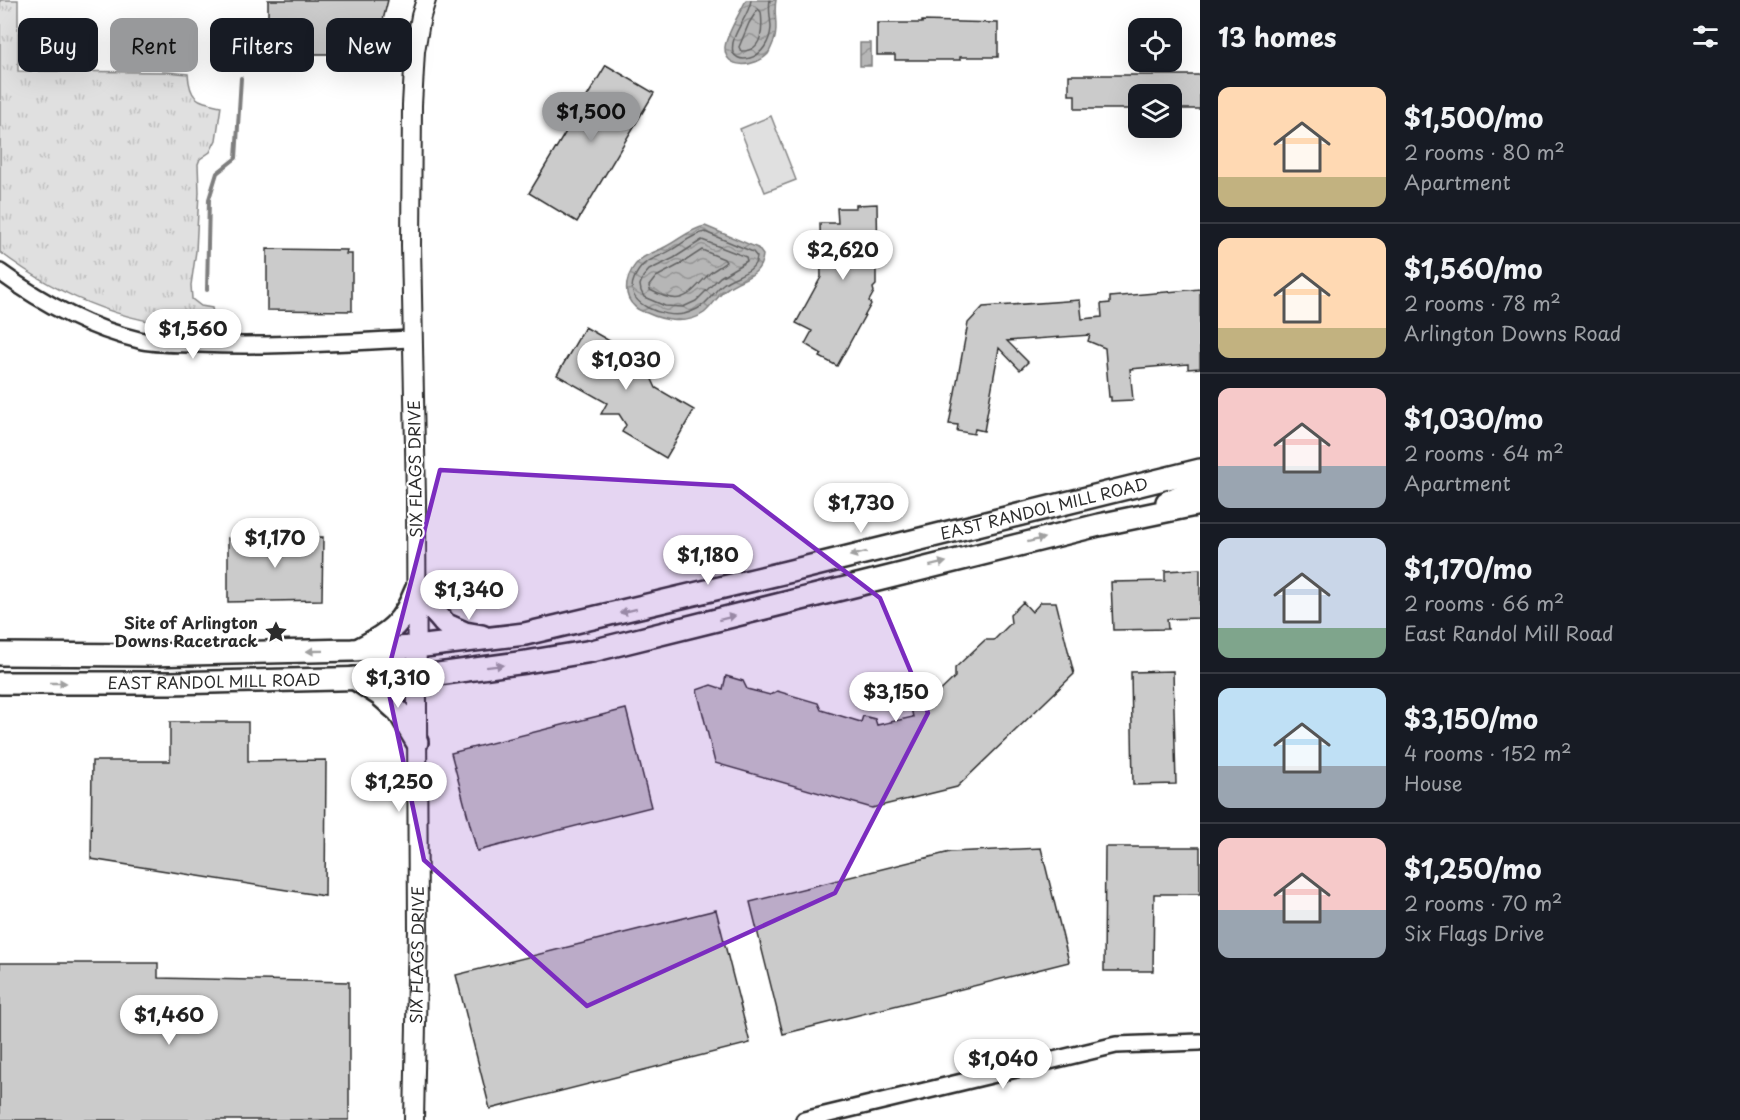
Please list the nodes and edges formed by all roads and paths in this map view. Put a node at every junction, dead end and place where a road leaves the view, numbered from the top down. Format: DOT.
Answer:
graph roads {
  1 [pos="426,0"];
  2 [pos="0,272"];
  3 [pos="413,339"];
  4 [pos="1200,470"];
  5 [pos="1200,487"];
  6 [pos="1200,504"];
  7 [pos="1152,513"];
  8 [pos="787,572"];
  9 [pos="416,590"];
  10 [pos="682,629"];
  11 [pos="491,638"];
  12 [pos="416,647"];
  13 [pos="358,650"];
  14 [pos="0,654"];
  15 [pos="416,677"];
  16 [pos="354,678"];
  17 [pos="0,683"];
  18 [pos="417,742"];
  19 [pos="1200,1042"];
  20 [pos="414,1120"];
  21 [pos="804,1120"];
  1 -- 3 [label="street, SIX FLAGS DRIVE"];
  2 -- 3 [label="street"];
  3 -- 9 [label="street, SIX FLAGS DRIVE"];
  4 -- 8 [label="main road, EAST RANDOL MILL ROAD, one-way"];
  5 -- 7 [label="main road"];
  6 -- 7 [label="main road, EAST RANDOL MILL ROAD"];
  10 -- 7 [label="main road, EAST RANDOL MILL ROAD, one-way"];
  8 -- 10 [label="main road"];
  8 -- 11 [label="main road, EAST RANDOL MILL ROAD, one-way"];
  9 -- 11 [label="main road"];
  9 -- 12 [label="street, SIX FLAGS DRIVE"];
  9 -- 13 [label="main road"];
  15 -- 10 [label="main road, EAST RANDOL MILL ROAD, one-way"];
  11 -- 12 [label="main road, EAST RANDOL MILL ROAD"];
  12 -- 13 [label="main road, EAST RANDOL MILL ROAD"];
  12 -- 15 [label="street, SIX FLAGS DRIVE"];
  13 -- 14 [label="main road, EAST RANDOL MILL ROAD, one-way"];
  15 -- 16 [label="main road, EAST RANDOL MILL ROAD"];
  15 -- 18 [label="street, SIX FLAGS DRIVE"];
  17 -- 16 [label="main road, EAST RANDOL MILL ROAD, one-way"];
  16 -- 18 [label="main road"];
  18 -- 20 [label="street, SIX FLAGS DRIVE"];
  19 -- 21 [label="street"];
}
